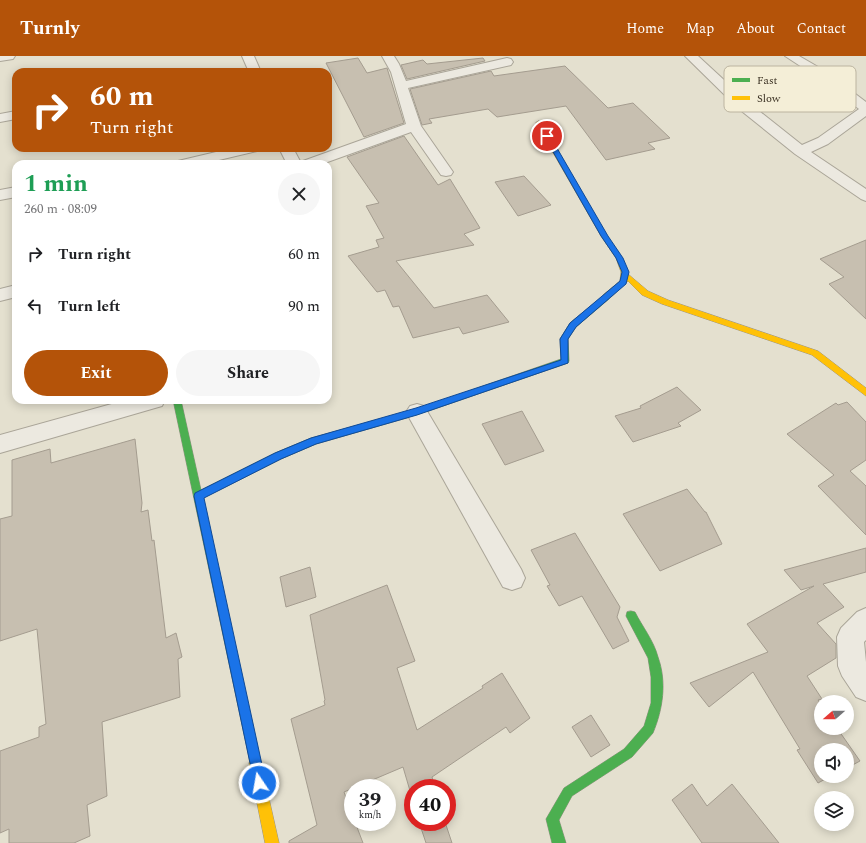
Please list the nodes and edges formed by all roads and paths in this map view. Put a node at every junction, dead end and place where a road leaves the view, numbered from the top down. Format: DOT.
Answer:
graph roads {
  1 [pos="9,56"];
  2 [pos="248,56"];
  3 [pos="388,56"];
  4 [pos="691,56"];
  5 [pos="791,56"];
  6 [pos="0,57"];
  7 [pos="507,62"];
  8 [pos="807,66"];
  9 [pos="253,68"];
  10 [pos="402,86"];
  11 [pos="724,87"];
  12 [pos="856,101"];
  13 [pos="866,109"];
  14 [pos="751,112"];
  15 [pos="12,116"];
  16 [pos="0,118"];
  17 [pos="539,123"];
  18 [pos="414,126"];
  19 [pos="800,151"];
  20 [pos="235,152"];
  21 [pos="200,160"];
  22 [pos="319,160"];
  23 [pos="446,172"];
  24 [pos="12,193"];
  25 [pos="0,195"];
  26 [pos="866,196"];
  27 [pos="625,275"];
  28 [pos="12,292"];
  29 [pos="0,295"];
  30 [pos="866,393"];
  31 [pos="141,404"];
  32 [pos="178,404"];
  33 [pos="417,412"];
  34 [pos="0,444"];
  35 [pos="198,496"];
  36 [pos="512,578"];
  37 [pos="631,616"];
  38 [pos="866,621"];
  39 [pos="866,687"];
  40 [pos="272,843"];
  41 [pos="559,843"];
  1 -- 6 [label="street"];
  2 -- 9 [label="street"];
  3 -- 10 [label="street"];
  4 -- 11 [label="street"];
  5 -- 8 [label="street"];
  7 -- 10 [label="street"];
  10 -- 18 [label="street"];
  12 -- 13 [label="street"];
  13 -- 19 [label="street"];
  14 -- 19 [label="street"];
  15 -- 16 [label="street"];
  17 -- 27 [label="street"];
  18 -- 22 [label="street"];
  18 -- 23 [label="street"];
  19 -- 26 [label="street"];
  20 -- 21 [label="street"];
  24 -- 25 [label="street"];
  27 -- 30 [label="street"];
  27 -- 33 [label="street"];
  28 -- 29 [label="street"];
  31 -- 34 [label="street"];
  32 -- 35 [label="street"];
  33 -- 35 [label="street"];
  33 -- 36 [label="street"];
  35 -- 40 [label="street"];
  37 -- 41 [label="street"];
  38 -- 39 [label="street"];
}
